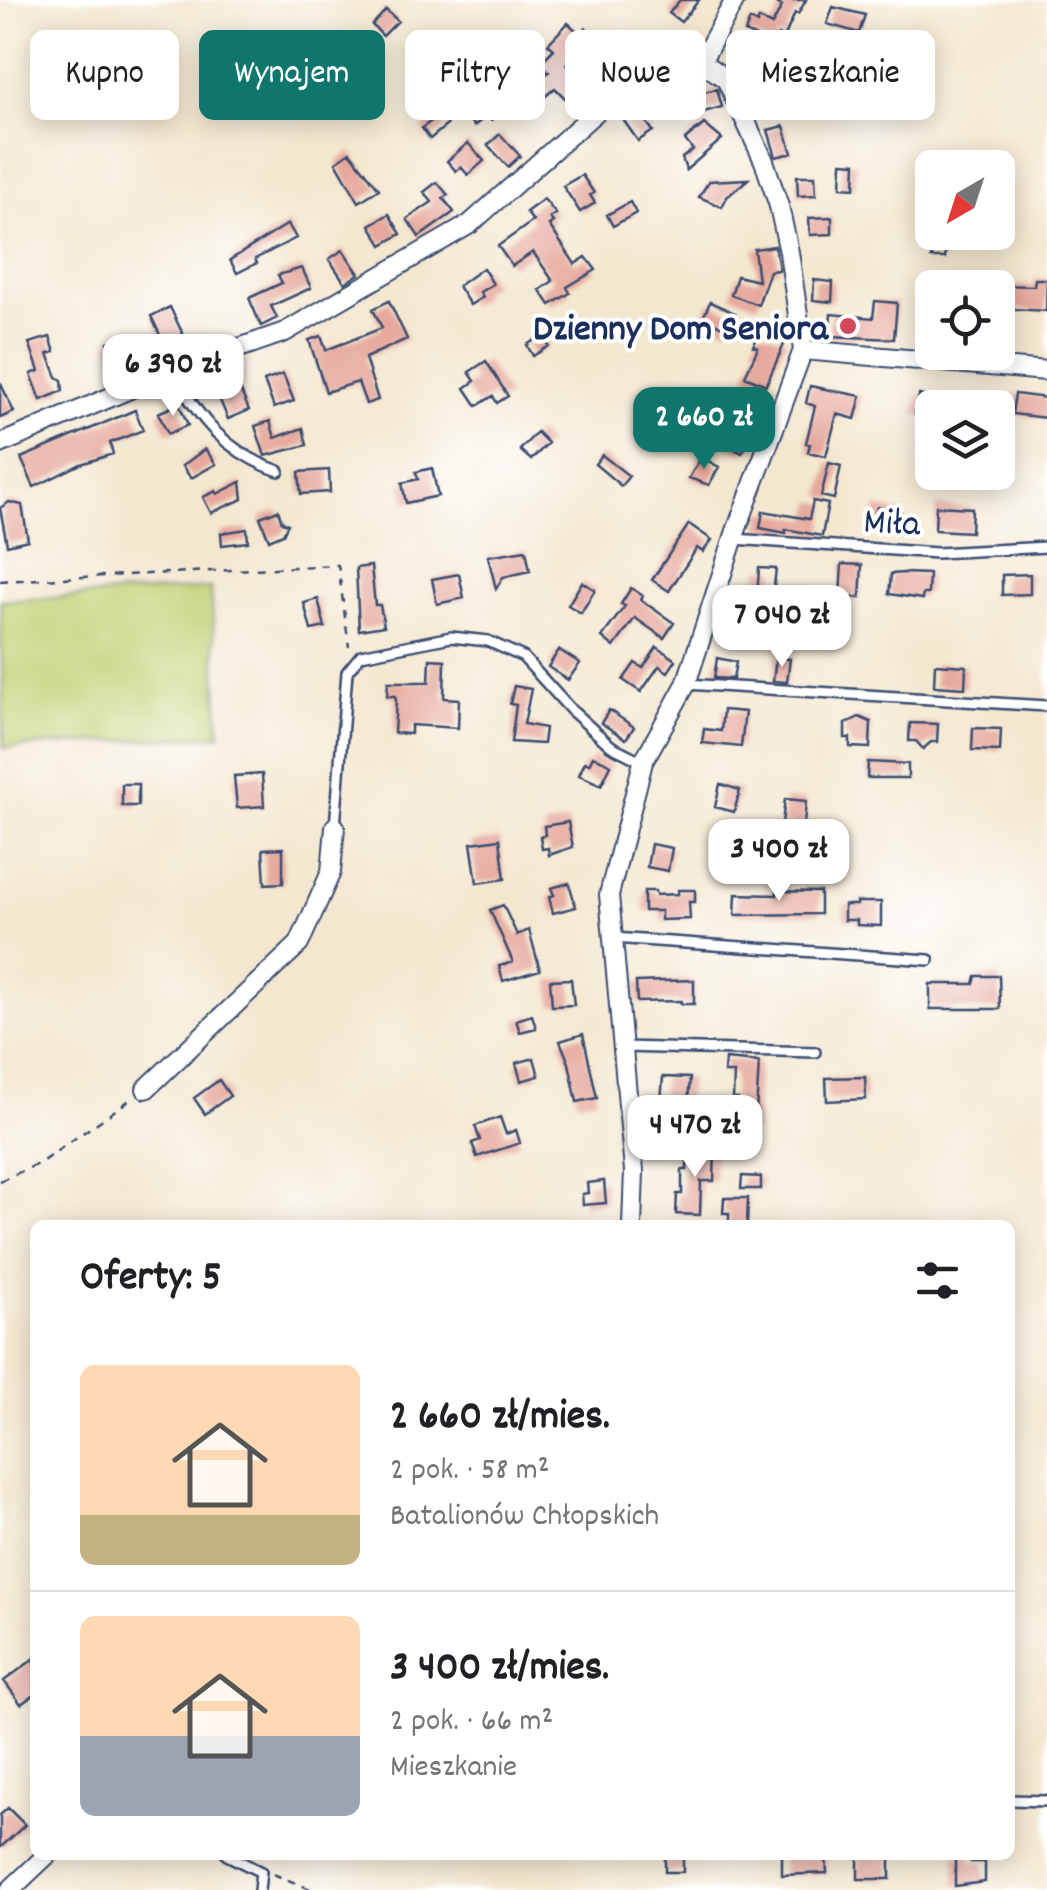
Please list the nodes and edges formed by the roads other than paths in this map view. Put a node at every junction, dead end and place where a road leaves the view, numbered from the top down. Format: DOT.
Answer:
graph roads {
  1 [pos="736,0"];
  2 [pos="706,53"];
  3 [pos="706,65"];
  4 [pos="587,120"];
  5 [pos="802,350"];
  6 [pos="173,371"];
  7 [pos="1047,371"];
  8 [pos="0,444"];
  9 [pos="279,471"];
  10 [pos="734,538"];
  11 [pos="1047,547"];
  12 [pos="686,684"];
  13 [pos="1047,706"];
  14 [pos="643,762"];
  15 [pos="335,826"];
  16 [pos="612,938"];
  17 [pos="929,960"];
  18 [pos="621,1047"];
  19 [pos="815,1052"];
  20 [pos="146,1089"];
  21 [pos="632,1220"];
  22 [pos="1015,1800"];
  23 [pos="1047,1800"];
  24 [pos="42,1860"];
  25 [pos="237,1860"];
  26 [pos="10,1890"];
  27 [pos="259,1890"];
  1 -- 2 [label="street"];
  3 -- 5 [label="street"];
  4 -- 6 [label="street"];
  5 -- 7 [label="street"];
  5 -- 10 [label="street"];
  6 -- 8 [label="street"];
  6 -- 9 [label="lane"];
  10 -- 11 [label="lane, Miła"];
  10 -- 12 [label="street"];
  12 -- 13 [label="lane"];
  12 -- 14 [label="street"];
  14 -- 15 [label="lane"];
  14 -- 16 [label="street"];
  15 -- 20 [label="street"];
  16 -- 17 [label="lane"];
  16 -- 18 [label="street"];
  18 -- 19 [label="lane"];
  18 -- 21 [label="street"];
  22 -- 23 [label="lane"];
  24 -- 26 [label="street"];
  25 -- 27 [label="lane"];
}
